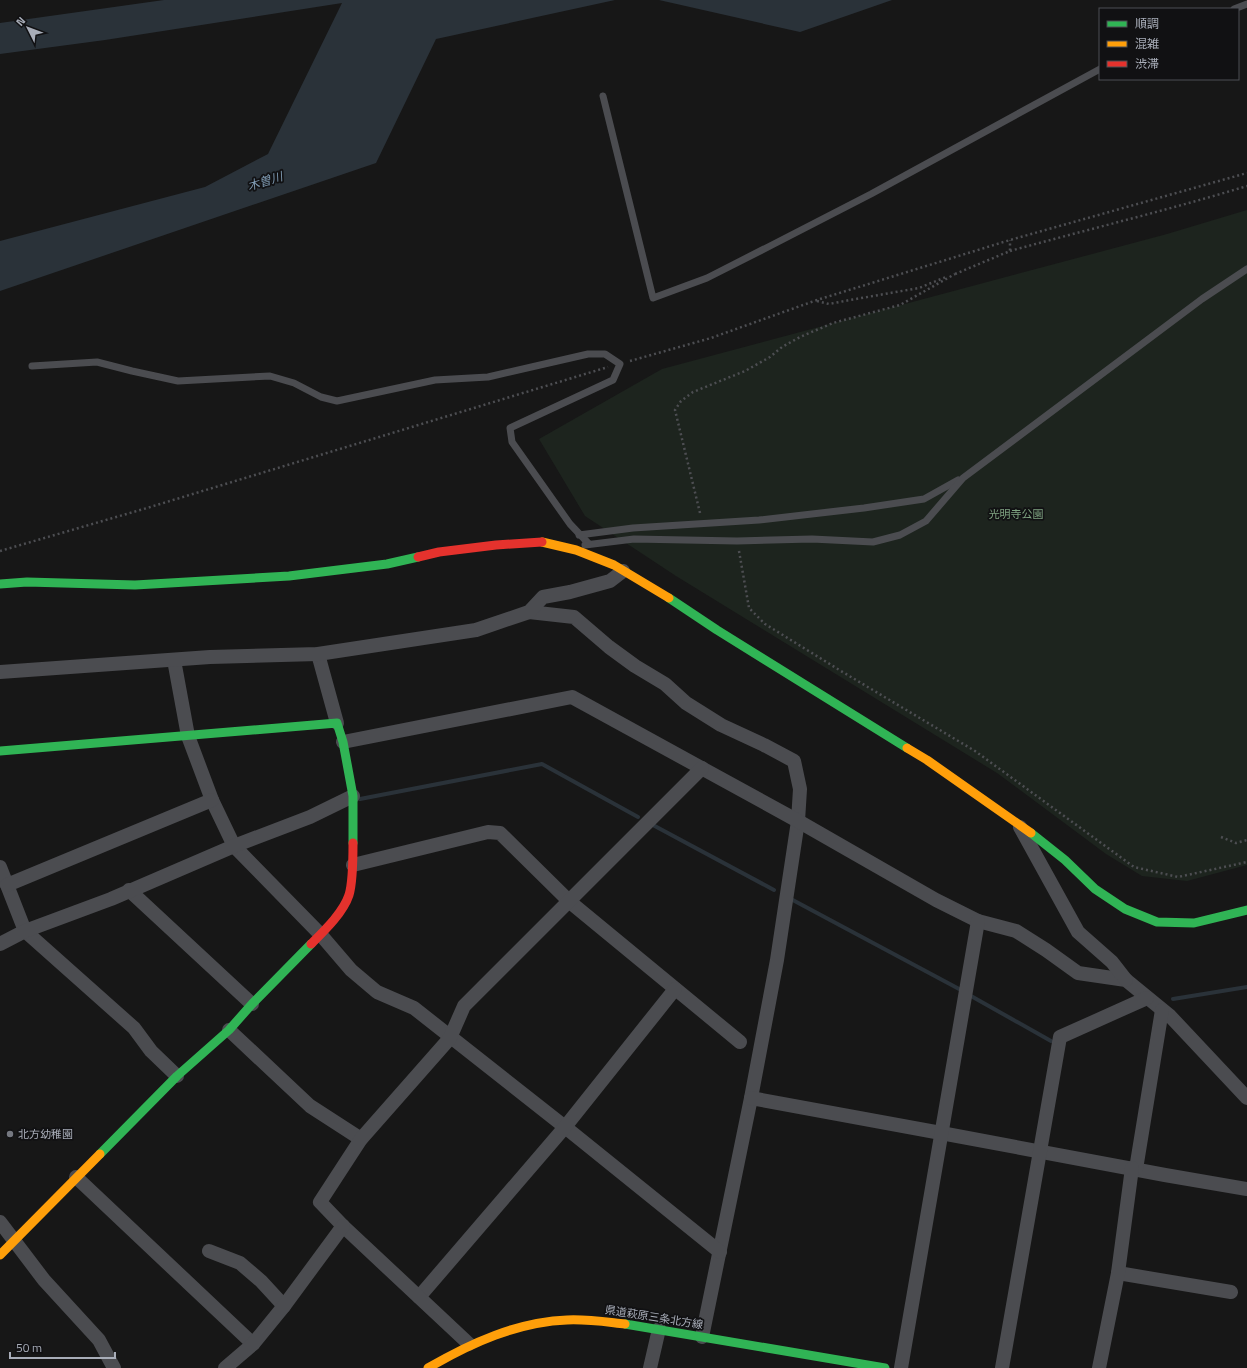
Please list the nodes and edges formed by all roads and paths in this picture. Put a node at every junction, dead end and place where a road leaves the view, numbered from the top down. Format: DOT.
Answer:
graph roads {
  1 [pos="1247,4"];
  2 [pos="1237,8"];
  3 [pos="1099,70"];
  4 [pos="603,96"];
  5 [pos="1247,173"];
  6 [pos="1247,186"];
  7 [pos="1010,240"];
  8 [pos="1010,251"];
  9 [pos="1247,269"];
  10 [pos="955,274"];
  11 [pos="817,300"];
  12 [pos="620,364"];
  13 [pos="32,366"];
  14 [pos="963,478"];
  15 [pos="707,513"];
  16 [pos="579,535"];
  17 [pos="737,541"];
  18 [pos="589,544"];
  19 [pos="576,550"];
  20 [pos="0,551"];
  21 [pos="623,571"];
  22 [pos="0,584"];
  23 [pos="529,612"];
  24 [pos="318,654"];
  25 [pos="174,660"];
  26 [pos="0,672"];
  27 [pos="337,723"];
  28 [pos="188,736"];
  29 [pos="343,742"];
  30 [pos="0,751"];
  31 [pos="702,768"];
  32 [pos="352,796"];
  33 [pos="212,800"];
  34 [pos="798,821"];
  35 [pos="1018,824"];
  36 [pos="1221,838"];
  37 [pos="1247,840"];
  38 [pos="234,846"];
  39 [pos="1247,862"];
  40 [pos="353,865"];
  41 [pos="0,867"];
  42 [pos="6,885"];
  43 [pos="130,890"];
  44 [pos="570,902"];
  45 [pos="1247,910"];
  46 [pos="978,921"];
  47 [pos="25,931"];
  48 [pos="321,934"];
  49 [pos="0,944"];
  50 [pos="1126,980"];
  51 [pos="675,989"];
  52 [pos="1147,998"];
  53 [pos="252,1004"];
  54 [pos="1162,1010"];
  55 [pos="229,1030"];
  56 [pos="450,1038"];
  57 [pos="740,1042"];
  58 [pos="177,1076"];
  59 [pos="751,1098"];
  60 [pos="1247,1098"];
  61 [pos="565,1127"];
  62 [pos="941,1133"];
  63 [pos="361,1139"];
  64 [pos="1040,1151"];
  65 [pos="1134,1169"];
  66 [pos="76,1177"];
  67 [pos="1247,1189"];
  68 [pos="0,1222"];
  69 [pos="343,1226"];
  70 [pos="14,1241"];
  71 [pos="209,1251"];
  72 [pos="720,1252"];
  73 [pos="0,1255"];
  74 [pos="1118,1273"];
  75 [pos="1231,1292"];
  76 [pos="419,1297"];
  77 [pos="284,1306"];
  78 [pos="659,1329"];
  79 [pos="702,1337"];
  80 [pos="253,1344"];
  81 [pos="469,1344"];
  82 [pos="114,1368"];
  83 [pos="225,1368"];
  84 [pos="428,1368"];
  85 [pos="650,1368"];
  86 [pos="885,1368"];
  87 [pos="901,1368"];
  88 [pos="1002,1368"];
  89 [pos="1098,1368"];
  1 -- 2 [label="lane"];
  3 -- 4 [label="lane"];
  5 -- 7 [label="path"];
  6 -- 8 [label="path"];
  7 -- 8 [label="path"];
  7 -- 11 [label="path"];
  8 -- 10 [label="path"];
  9 -- 14 [label="lane"];
  10 -- 11 [label="path"];
  10 -- 15 [label="path"];
  11 -- 12 [label="path"];
  12 -- 13 [label="lane"];
  12 -- 16 [label="lane"];
  12 -- 20 [label="path"];
  14 -- 16 [label="lane"];
  14 -- 17 [label="lane"];
  16 -- 18 [label="lane"];
  17 -- 18 [label="lane"];
  17 -- 39 [label="path"];
  18 -- 19 [label="lane"];
  19 -- 21 [label="street"];
  19 -- 22 [label="street"];
  21 -- 23 [label="street"];
  21 -- 35 [label="street"];
  23 -- 24 [label="street"];
  23 -- 34 [label="street"];
  24 -- 25 [label="street"];
  24 -- 27 [label="street"];
  25 -- 26 [label="street"];
  25 -- 28 [label="street"];
  27 -- 28 [label="street"];
  27 -- 29 [label="street"];
  28 -- 30 [label="street"];
  28 -- 33 [label="street"];
  29 -- 31 [label="street"];
  29 -- 32 [label="street"];
  31 -- 34 [label="street"];
  31 -- 44 [label="street"];
  32 -- 38 [label="street"];
  32 -- 40 [label="street"];
  33 -- 38 [label="street"];
  33 -- 42 [label="street"];
  34 -- 46 [label="street"];
  34 -- 59 [label="street"];
  35 -- 45 [label="street"];
  35 -- 50 [label="street"];
  36 -- 37 [label="path"];
  38 -- 43 [label="street"];
  38 -- 48 [label="street"];
  40 -- 44 [label="street"];
  40 -- 48 [label="street"];
  41 -- 42 [label="street"];
  42 -- 47 [label="street"];
  43 -- 47 [label="street"];
  43 -- 53 [label="street"];
  44 -- 51 [label="street"];
  44 -- 56 [label="street"];
  46 -- 50 [label="street"];
  46 -- 62 [label="street"];
  47 -- 49 [label="street"];
  47 -- 58 [label="street"];
  48 -- 53 [label="street"];
  48 -- 56 [label="street"];
  50 -- 52 [label="street"];
  51 -- 57 [label="street"];
  51 -- 61 [label="street"];
  52 -- 54 [label="street"];
  52 -- 64 [label="street"];
  53 -- 55 [label="street"];
  54 -- 60 [label="street"];
  54 -- 65 [label="street"];
  55 -- 58 [label="street"];
  55 -- 63 [label="street"];
  56 -- 61 [label="street"];
  56 -- 63 [label="street"];
  58 -- 66 [label="street"];
  59 -- 62 [label="street"];
  59 -- 72 [label="street"];
  61 -- 72 [label="street"];
  61 -- 76 [label="street"];
  62 -- 64 [label="street"];
  62 -- 87 [label="street"];
  63 -- 69 [label="street"];
  64 -- 65 [label="street"];
  64 -- 88 [label="street"];
  65 -- 67 [label="street"];
  65 -- 74 [label="street"];
  66 -- 70 [label="street"];
  66 -- 80 [label="street"];
  68 -- 70 [label="street"];
  69 -- 76 [label="street"];
  69 -- 77 [label="street"];
  70 -- 73 [label="street"];
  70 -- 82 [label="street"];
  71 -- 77 [label="street"];
  72 -- 79 [label="street"];
  74 -- 75 [label="street"];
  74 -- 89 [label="street"];
  76 -- 81 [label="street"];
  77 -- 80 [label="street"];
  78 -- 79 [label="street, 県道萩原三条北方線"];
  78 -- 81 [label="street, 県道萩原三条北方線"];
  78 -- 85 [label="street"];
  79 -- 86 [label="street, 県道萩原三条北方線"];
  80 -- 83 [label="street"];
  81 -- 84 [label="street, 県道萩原三条北方線"];
}
